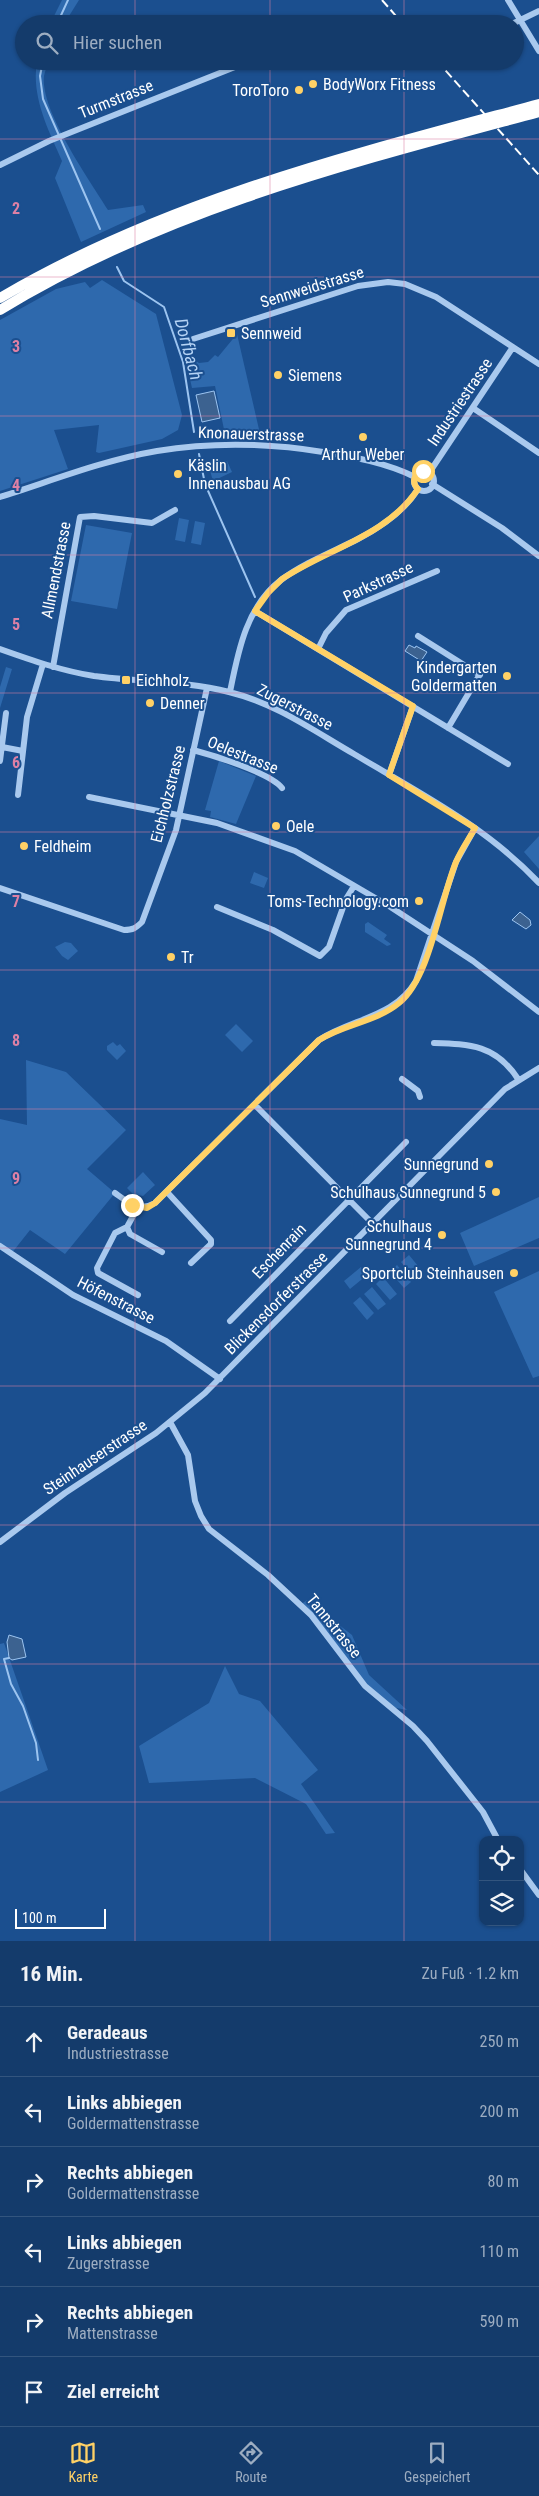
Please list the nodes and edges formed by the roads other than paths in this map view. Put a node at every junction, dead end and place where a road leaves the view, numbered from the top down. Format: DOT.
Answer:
graph roads {
  1 [pos="508,0"];
  2 [pos="539,11"];
  3 [pos="513,15"];
  4 [pos="524,18"];
  5 [pos="524,32"];
  6 [pos="539,51"];
  7 [pos="227,70"];
  8 [pos="539,104"];
  9 [pos="539,112"];
  10 [pos="0,165"];
  11 [pos="0,298"];
  12 [pos="0,310"];
  13 [pos="193,340"];
  14 [pos="513,347"];
  15 [pos="539,364"];
  16 [pos="473,408"];
  17 [pos="539,453"];
  18 [pos="429,472"];
  19 [pos="415,477"];
  20 [pos="432,484"];
  21 [pos="418,489"];
  22 [pos="0,497"];
  23 [pos="175,510"];
  24 [pos="539,556"];
  25 [pos="437,571"];
  26 [pos="255,611"];
  27 [pos="418,636"];
  28 [pos="0,649"];
  29 [pos="318,649"];
  30 [pos="43,664"];
  31 [pos="53,666"];
  32 [pos="207,688"];
  33 [pos="230,692"];
  34 [pos="413,706"];
  35 [pos="6,713"];
  36 [pos="448,728"];
  37 [pos="2,747"];
  38 [pos="193,750"];
  39 [pos="23,751"];
  40 [pos="0,761"];
  41 [pos="508,764"];
  42 [pos="389,775"];
  43 [pos="282,788"];
  44 [pos="18,795"];
  45 [pos="89,798"];
  46 [pos="179,816"];
  47 [pos="475,828"];
  48 [pos="539,883"];
  49 [pos="354,886"];
  50 [pos="0,888"];
  51 [pos="218,906"];
  52 [pos="433,935"];
  53 [pos="539,1012"];
  54 [pos="434,1043"];
  55 [pos="539,1068"];
  56 [pos="402,1079"];
  57 [pos="518,1079"];
  58 [pos="420,1097"];
  59 [pos="255,1105"];
  60 [pos="406,1142"];
  61 [pos="167,1192"];
  62 [pos="115,1193"];
  63 [pos="348,1200"];
  64 [pos="138,1207"];
  65 [pos="373,1224"];
  66 [pos="127,1227"];
  67 [pos="0,1246"];
  68 [pos="162,1252"];
  69 [pos="191,1263"];
  70 [pos="138,1295"];
  71 [pos="230,1321"];
  72 [pos="220,1379"];
  73 [pos="205,1393"];
  74 [pos="170,1422"];
  75 [pos="0,1542"];
  76 [pos="496,1836"];
  77 [pos="524,1874"];
  78 [pos="539,1895"];
  1 -- 3 [label="street"];
  2 -- 4 [label="street"];
  5 -- 6 [label="street"];
  7 -- 10 [label="street, Turmstrasse"];
  8 -- 11 [label="highway"];
  9 -- 12 [label="highway"];
  13 -- 14 [label="street, Sennweidstrasse"];
  14 -- 15 [label="street, Sennweidstrasse"];
  14 -- 16 [label="street, Industriestrasse"];
  16 -- 17 [label="street"];
  16 -- 18 [label="street, Industriestrasse"];
  18 -- 19 [label="street"];
  18 -- 20 [label="street"];
  19 -- 21 [label="street"];
  19 -- 22 [label="street, Knonauerstrasse"];
  20 -- 21 [label="street"];
  20 -- 24 [label="street"];
  21 -- 26 [label="street"];
  23 -- 31 [label="street, Allmendstrasse"];
  25 -- 29 [label="street, Parkstrasse"];
  26 -- 29 [label="street"];
  26 -- 33 [label="street"];
  27 -- 36 [label="street"];
  28 -- 30 [label="street, Zugerstrasse"];
  29 -- 34 [label="street"];
  30 -- 31 [label="street, Zugerstrasse"];
  30 -- 39 [label="street"];
  31 -- 32 [label="street, Zugerstrasse"];
  32 -- 33 [label="street, Zugerstrasse"];
  32 -- 38 [label="street, Eichholzstrasse"];
  33 -- 42 [label="street, Zugerstrasse"];
  34 -- 36 [label="street"];
  34 -- 42 [label="street"];
  35 -- 37 [label="street"];
  36 -- 41 [label="street"];
  37 -- 39 [label="street"];
  37 -- 40 [label="street"];
  38 -- 43 [label="street, Oelestrasse"];
  38 -- 46 [label="street, Eichholzstrasse"];
  39 -- 44 [label="street"];
  42 -- 47 [label="street, Zugerstrasse"];
  45 -- 46 [label="street"];
  46 -- 49 [label="street"];
  46 -- 50 [label="street, Eichholzstrasse"];
  47 -- 48 [label="street, Zugerstrasse"];
  47 -- 52 [label="street"];
  49 -- 51 [label="street"];
  49 -- 52 [label="street"];
  52 -- 53 [label="street"];
  52 -- 59 [label="street"];
  54 -- 57 [label="street"];
  55 -- 57 [label="street, Blickensdorferstrasse"];
  56 -- 58 [label="street"];
  57 -- 65 [label="street, Blickensdorferstrasse"];
  59 -- 61 [label="street"];
  59 -- 63 [label="street"];
  60 -- 63 [label="street, Eschenrain"];
  61 -- 64 [label="street"];
  61 -- 69 [label="street"];
  62 -- 64 [label="street"];
  63 -- 65 [label="street"];
  63 -- 71 [label="street, Eschenrain"];
  64 -- 66 [label="street"];
  65 -- 72 [label="street, Blickensdorferstrasse"];
  66 -- 68 [label="street"];
  66 -- 70 [label="street"];
  67 -- 72 [label="street, Höfenstrasse"];
  72 -- 73 [label="street, Blickensdorferstrasse"];
  73 -- 74 [label="street, Steinhauserstrasse"];
  74 -- 75 [label="street, Steinhauserstrasse"];
  74 -- 76 [label="street, Tannstrasse"];
  77 -- 78 [label="street"];
}
